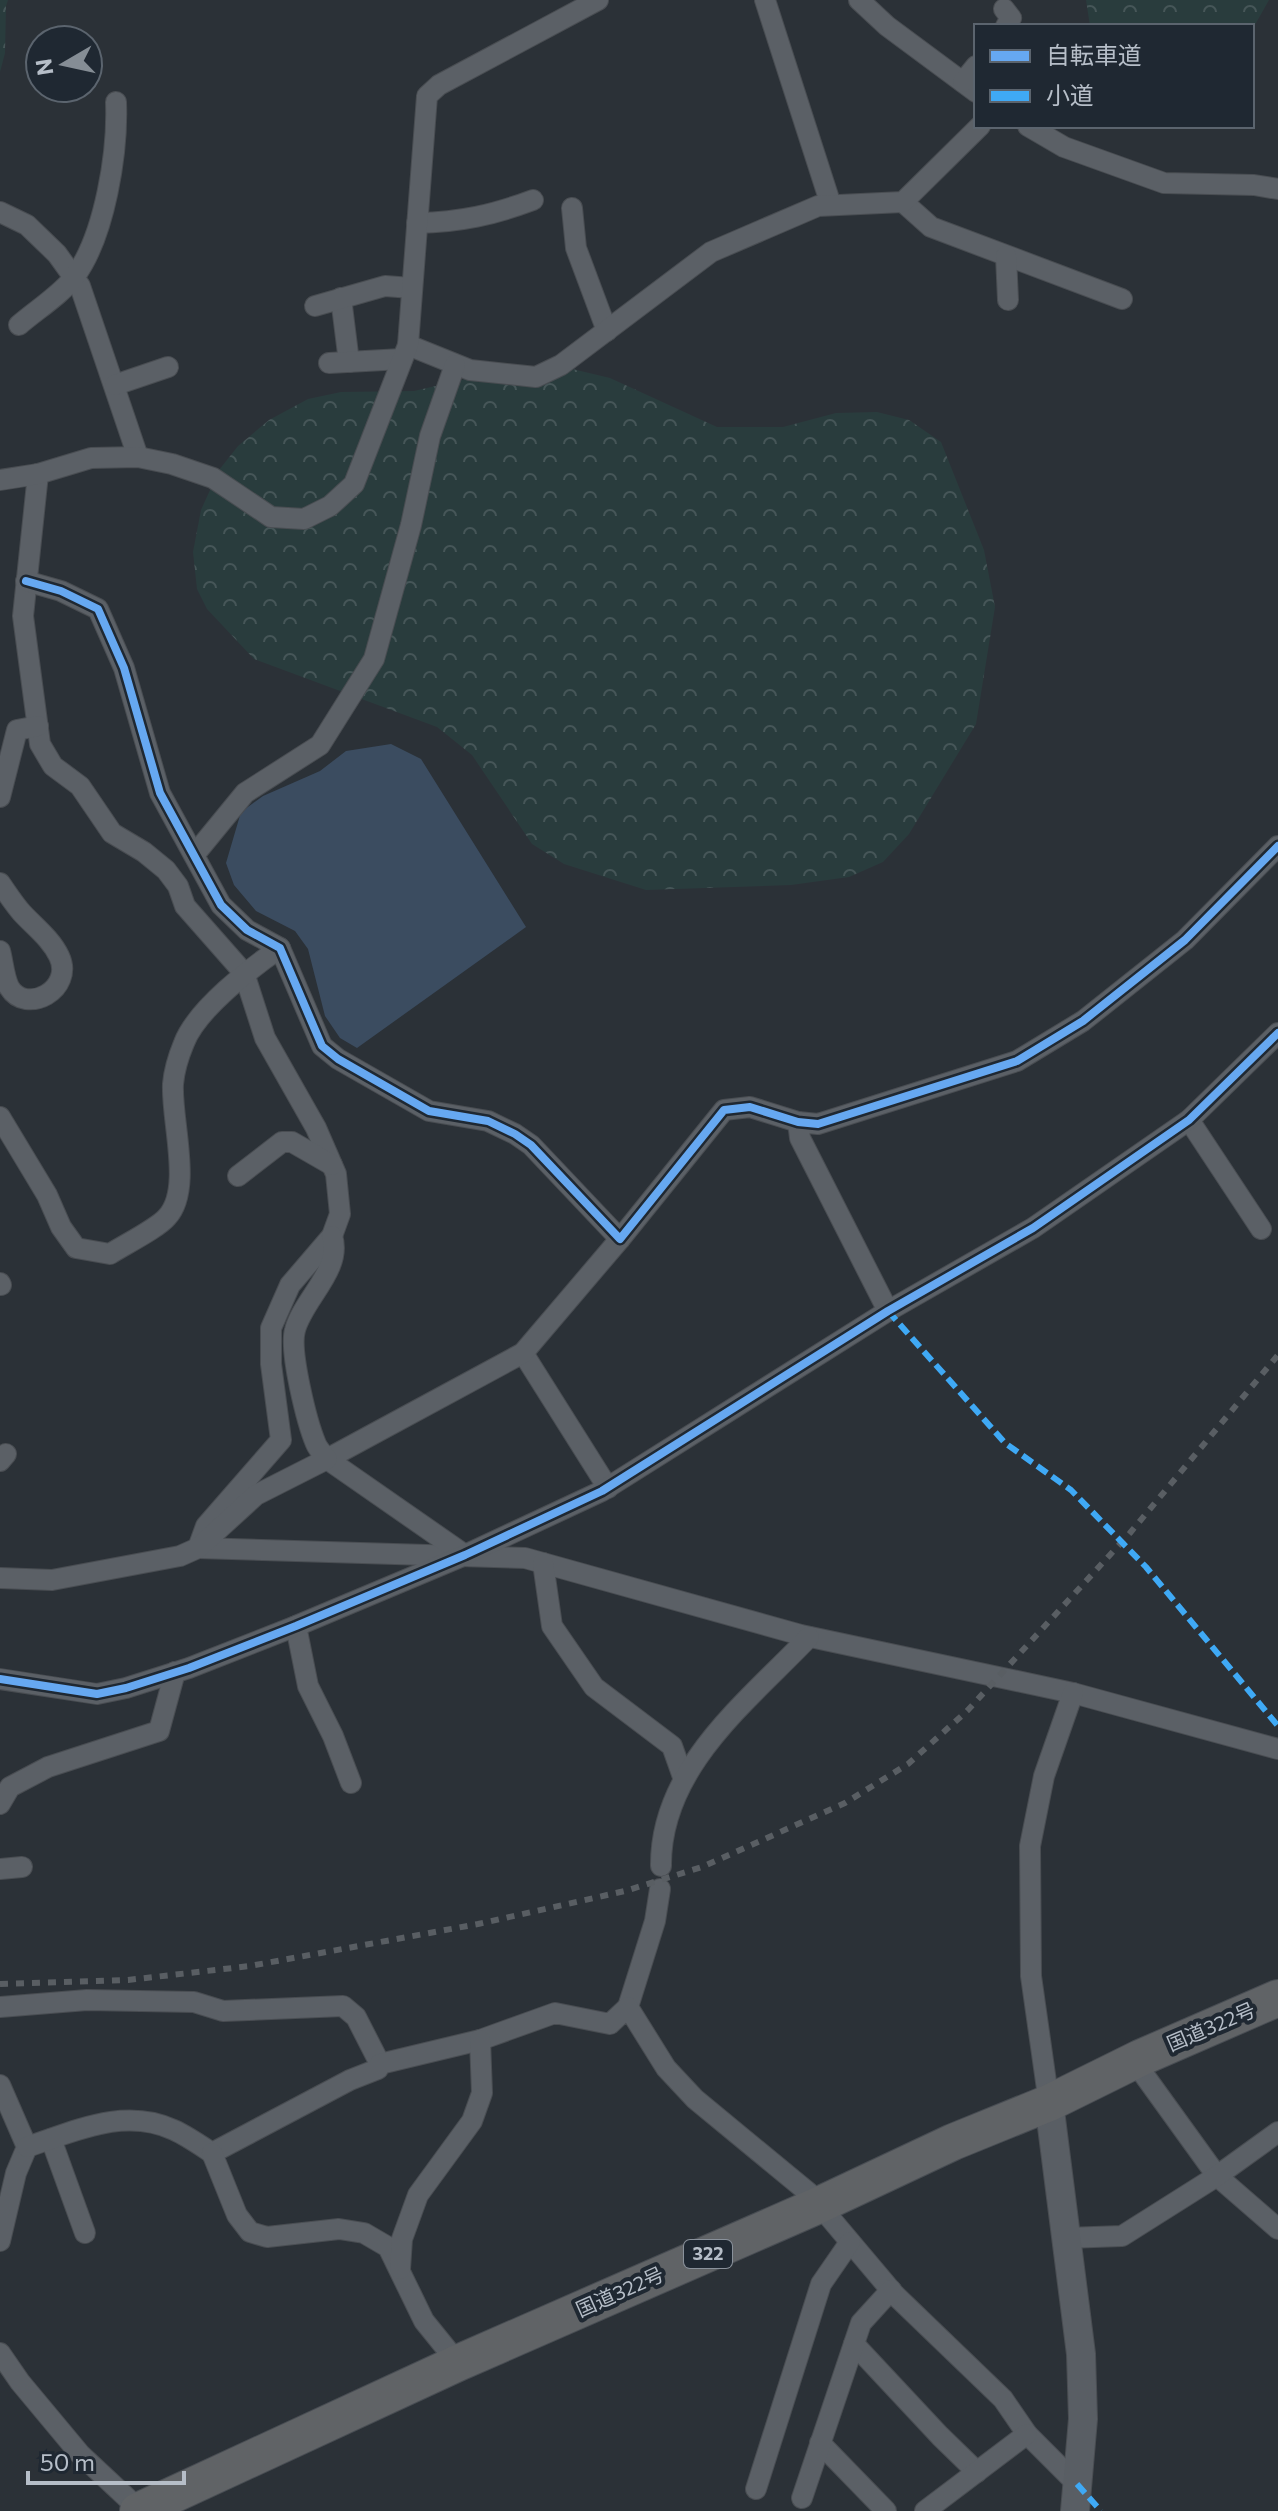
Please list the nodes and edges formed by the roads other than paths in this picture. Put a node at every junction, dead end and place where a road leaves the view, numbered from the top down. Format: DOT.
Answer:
graph roads {
  1 [pos="598,0"];
  2 [pos="859,0"];
  3 [pos="770,2"];
  4 [pos="970,87"];
  5 [pos="116,102"];
  6 [pos="978,128"];
  7 [pos="1031,128"];
  8 [pos="1278,189"];
  9 [pos="533,200"];
  10 [pos="903,202"];
  11 [pos="831,205"];
  12 [pos="572,208"];
  13 [pos="0,212"];
  14 [pos="417,223"];
  15 [pos="1006,256"];
  16 [pos="74,278"];
  17 [pos="412,288"];
  18 [pos="341,298"];
  19 [pos="1122,299"];
  20 [pos="1008,300"];
  21 [pos="315,306"];
  22 [pos="19,325"];
  23 [pos="607,331"];
  24 [pos="405,352"];
  25 [pos="455,365"];
  26 [pos="168,367"];
  27 [pos="115,385"];
  28 [pos="138,457"];
  29 [pos="38,474"];
  30 [pos="0,480"];
  31 [pos="26,581"];
  32 [pos="38,726"];
  33 [pos="0,797"];
  34 [pos="1278,846"];
  35 [pos="195,854"];
  36 [pos="0,883"];
  37 [pos="280,948"];
  38 [pos="0,951"];
  39 [pos="244,973"];
  40 [pos="1278,1033"];
  41 [pos="0,1117"];
  42 [pos="1189,1120"];
  43 [pos="798,1122"];
  44 [pos="332,1165"];
  45 [pos="238,1176"];
  46 [pos="1261,1229"];
  47 [pos="332,1236"];
  48 [pos="620,1239"];
  49 [pos="888,1311"];
  50 [pos="523,1353"];
  51 [pos="327,1459"];
  52 [pos="608,1488"];
  53 [pos="198,1548"];
  54 [pos="465,1555"];
  55 [pos="543,1563"];
  56 [pos="0,1578"];
  57 [pos="296,1626"];
  58 [pos="809,1637"];
  59 [pos="175,1672"];
  60 [pos="0,1679"];
  61 [pos="1073,1693"];
  62 [pos="1278,1749"];
  63 [pos="683,1777"];
  64 [pos="351,1783"];
  65 [pos="0,1804"];
  66 [pos="661,1866"];
  67 [pos="22,1867"];
  68 [pos="0,1869"];
  69 [pos="660,1889"];
  70 [pos="1278,1998"];
  71 [pos="0,2007"];
  72 [pos="628,2007"];
  73 [pos="480,2040"];
  74 [pos="1134,2061"];
  75 [pos="380,2064"];
  76 [pos="0,2085"];
  77 [pos="1049,2103"];
  78 [pos="1278,2132"];
  79 [pos="51,2139"];
  80 [pos="27,2147"];
  81 [pos="212,2153"];
  82 [pos="1217,2176"];
  83 [pos="819,2205"];
  84 [pos="1278,2229"];
  85 [pos="85,2233"];
  86 [pos="1066,2238"];
  87 [pos="0,2241"];
  88 [pos="850,2242"];
  89 [pos="400,2273"];
  90 [pos="891,2290"];
  91 [pos="854,2344"];
  92 [pos="0,2353"];
  93 [pos="458,2363"];
  94 [pos="1027,2434"];
  95 [pos="820,2443"];
  96 [pos="977,2472"];
  97 [pos="756,2489"];
  98 [pos="1076,2497"];
  99 [pos="802,2498"];
  100 [pos="145,2510"];
  101 [pos="886,2511"];
  102 [pos="925,2511"];
  1 -- 14 [label="street"];
  2 -- 4 [label="street"];
  3 -- 11 [label="street"];
  5 -- 16 [label="street"];
  6 -- 10 [label="street"];
  7 -- 8 [label="street"];
  9 -- 14 [label="street"];
  10 -- 11 [label="street"];
  10 -- 15 [label="street"];
  11 -- 23 [label="street"];
  12 -- 23 [label="street"];
  13 -- 16 [label="street"];
  14 -- 17 [label="street"];
  15 -- 19 [label="street"];
  15 -- 20 [label="street"];
  16 -- 22 [label="street"];
  16 -- 27 [label="street"];
  17 -- 18 [label="street"];
  17 -- 24 [label="street"];
  18 -- 21 [label="street"];
  18 -- 24 [label="street"];
  23 -- 25 [label="street"];
  24 -- 25 [label="street"];
  24 -- 28 [label="street"];
  25 -- 35 [label="street"];
  26 -- 27 [label="street"];
  27 -- 28 [label="street"];
  28 -- 29 [label="street"];
  29 -- 30 [label="street"];
  29 -- 31 [label="street"];
  31 -- 32 [label="street"];
  31 -- 35 [label="street"];
  32 -- 33 [label="street"];
  32 -- 39 [label="street"];
  34 -- 43 [label="street"];
  35 -- 37 [label="street"];
  36 -- 38 [label="street"];
  37 -- 39 [label="street"];
  37 -- 48 [label="street"];
  39 -- 41 [label="street"];
  39 -- 44 [label="street"];
  40 -- 42 [label="street"];
  42 -- 46 [label="street"];
  42 -- 49 [label="street"];
  43 -- 48 [label="street"];
  43 -- 49 [label="street"];
  44 -- 45 [label="street"];
  44 -- 47 [label="street"];
  47 -- 51 [label="street"];
  47 -- 53 [label="street"];
  48 -- 50 [label="street"];
  49 -- 52 [label="street"];
  50 -- 51 [label="street"];
  50 -- 52 [label="street"];
  51 -- 53 [label="street"];
  51 -- 54 [label="street"];
  52 -- 54 [label="street"];
  53 -- 54 [label="street"];
  53 -- 56 [label="street"];
  54 -- 55 [label="street"];
  54 -- 57 [label="street"];
  55 -- 58 [label="street"];
  55 -- 63 [label="street"];
  57 -- 59 [label="street"];
  57 -- 64 [label="street"];
  58 -- 61 [label="street"];
  58 -- 63 [label="street"];
  59 -- 60 [label="street"];
  59 -- 65 [label="street"];
  61 -- 62 [label="street"];
  61 -- 77 [label="street"];
  63 -- 66 [label="street"];
  67 -- 68 [label="street"];
  69 -- 72 [label="street"];
  70 -- 74 [label="highway, 国道322号 / 322"];
  71 -- 75 [label="street"];
  72 -- 73 [label="street"];
  72 -- 83 [label="street"];
  73 -- 75 [label="street"];
  73 -- 89 [label="street"];
  74 -- 77 [label="highway, 国道322号 / 322"];
  74 -- 82 [label="street"];
  75 -- 81 [label="street"];
  76 -- 80 [label="street"];
  77 -- 83 [label="highway, 国道322号 / 322"];
  77 -- 86 [label="street"];
  78 -- 82 [label="street"];
  79 -- 80 [label="street"];
  79 -- 81 [label="street"];
  79 -- 85 [label="street"];
  80 -- 87 [label="street"];
  81 -- 89 [label="street"];
  82 -- 84 [label="street"];
  82 -- 86 [label="street"];
  83 -- 88 [label="street"];
  83 -- 93 [label="highway, 国道322号 / 322"];
  86 -- 98 [label="street"];
  88 -- 90 [label="street"];
  88 -- 97 [label="street"];
  89 -- 93 [label="street"];
  90 -- 91 [label="street"];
  90 -- 94 [label="street"];
  91 -- 95 [label="street"];
  91 -- 96 [label="street"];
  92 -- 100 [label="street"];
  93 -- 100 [label="highway, 国道322号 / 322"];
  94 -- 96 [label="street"];
  94 -- 98 [label="street"];
  95 -- 99 [label="street"];
  95 -- 101 [label="street"];
  96 -- 102 [label="street"];
}
